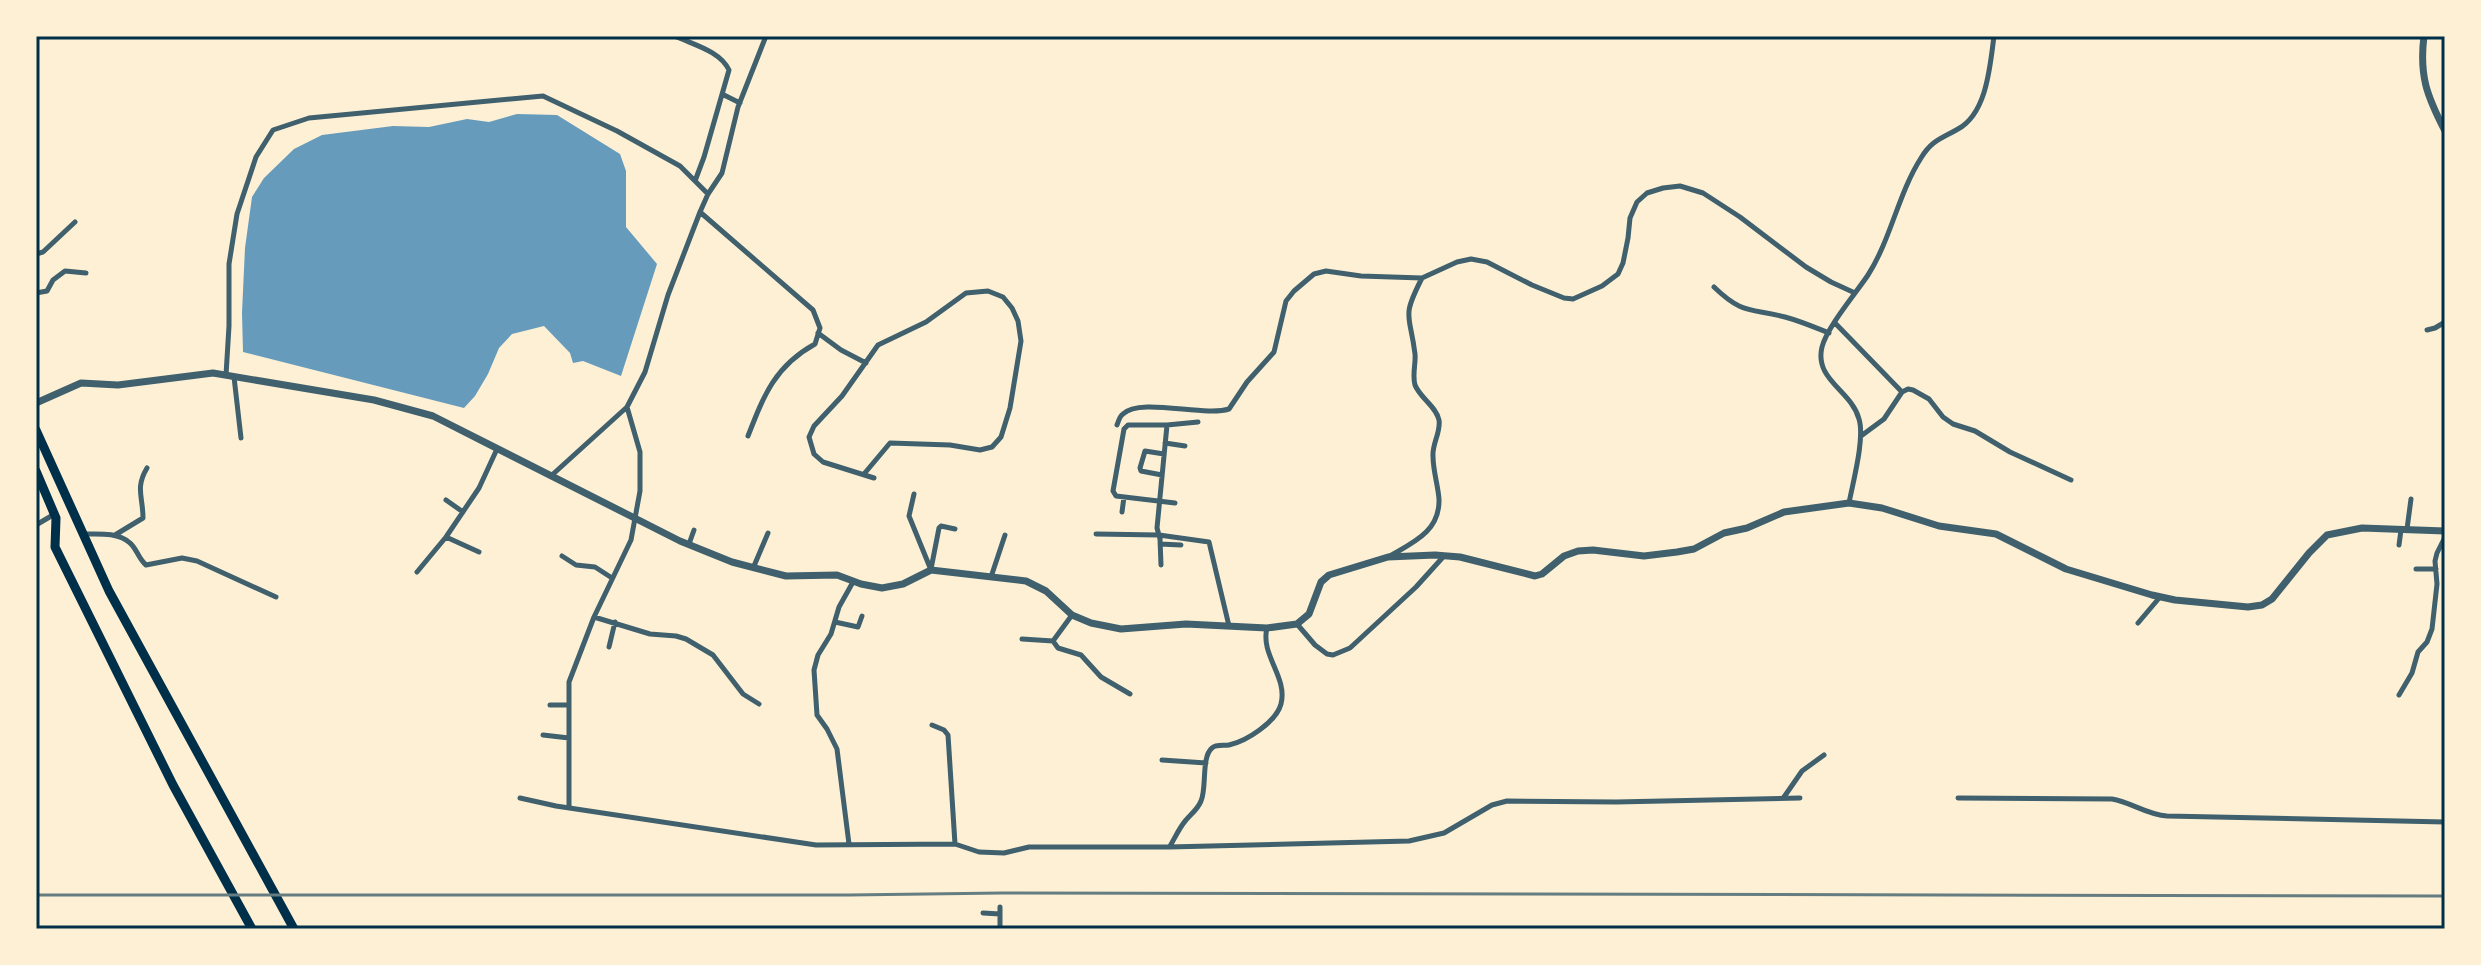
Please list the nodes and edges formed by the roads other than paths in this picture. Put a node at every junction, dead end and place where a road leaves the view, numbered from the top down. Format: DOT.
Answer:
graph roads {
  1 [pos="675,36"];
  2 [pos="766,36"];
  3 [pos="1994,36"];
  4 [pos="2424,36"];
  5 [pos="724,95"];
  6 [pos="740,103"];
  7 [pos="2445,131"];
  8 [pos="695,181"];
  9 [pos="708,194"];
  10 [pos="700,212"];
  11 [pos="75,222"];
  12 [pos="36,254"];
  13 [pos="86,273"];
  14 [pos="1422,278"];
  15 [pos="1714,287"];
  16 [pos="36,293"];
  17 [pos="1855,293"];
  18 [pos="2445,322"];
  19 [pos="1835,323"];
  20 [pos="2427,330"];
  21 [pos="818,333"];
  22 [pos="1829,333"];
  23 [pos="866,363"];
  24 [pos="230,376"];
  25 [pos="1902,392"];
  26 [pos="36,403"];
  27 [pos="627,407"];
  28 [pos="1198,422"];
  29 [pos="1117,425"];
  30 [pos="1167,425"];
  31 [pos="36,430"];
  32 [pos="748,436"];
  33 [pos="1861,437"];
  34 [pos="241,438"];
  35 [pos="1165,443"];
  36 [pos="1185,446"];
  37 [pos="497,448"];
  38 [pos="1164,454"];
  39 [pos="147,468"];
  40 [pos="864,474"];
  41 [pos="552,475"];
  42 [pos="1162,475"];
  43 [pos="37,477"];
  44 [pos="874,478"];
  45 [pos="2071,480"];
  46 [pos="40,493"];
  47 [pos="914,494"];
  48 [pos="1124,497"];
  49 [pos="2411,499"];
  50 [pos="446,500"];
  51 [pos="1160,501"];
  52 [pos="1175,503"];
  53 [pos="1849,503"];
  54 [pos="463,512"];
  55 [pos="1122,512"];
  56 [pos="55,516"];
  57 [pos="634,519"];
  58 [pos="36,525"];
  59 [pos="955,529"];
  60 [pos="2404,529"];
  61 [pos="694,530"];
  62 [pos="2445,531"];
  63 [pos="768,533"];
  64 [pos="83,534"];
  65 [pos="1096,534"];
  66 [pos="114,535"];
  67 [pos="1005,535"];
  68 [pos="1159,535"];
  69 [pos="446,537"];
  70 [pos="2445,537"];
  71 [pos="689,544"];
  72 [pos="1160,544"];
  73 [pos="1181,545"];
  74 [pos="2399,545"];
  75 [pos="479,552"];
  76 [pos="562,556"];
  77 [pos="1444,556"];
  78 [pos="1388,557"];
  79 [pos="1161,565"];
  80 [pos="754,566"];
  81 [pos="2416,569"];
  82 [pos="2436,569"];
  83 [pos="931,570"];
  84 [pos="417,572"];
  85 [pos="991,577"];
  86 [pos="612,578"];
  87 [pos="853,582"];
  88 [pos="276,597"];
  89 [pos="2160,597"];
  90 [pos="1072,615"];
  91 [pos="862,616"];
  92 [pos="594,617"];
  93 [pos="615,622"];
  94 [pos="835,622"];
  95 [pos="2138,623"];
  96 [pos="1297,624"];
  97 [pos="1229,626"];
  98 [pos="1267,628"];
  99 [pos="1022,639"];
  100 [pos="1053,641"];
  101 [pos="609,647"];
  102 [pos="1130,694"];
  103 [pos="2399,695"];
  104 [pos="759,704"];
  105 [pos="550,705"];
  106 [pos="568,705"];
  107 [pos="932,725"];
  108 [pos="543,735"];
  109 [pos="569,738"];
  110 [pos="1824,755"];
  111 [pos="1162,760"];
  112 [pos="1206,763"];
  113 [pos="520,798"];
  114 [pos="1783,798"];
  115 [pos="1800,798"];
  116 [pos="1958,798"];
  117 [pos="569,808"];
  118 [pos="2445,822"];
  119 [pos="849,844"];
  120 [pos="955,844"];
  121 [pos="1169,847"];
  122 [pos="983,913"];
  123 [pos="252,929"];
  124 [pos="294,929"];
  125 [pos="1000,929"];
  1 -- 5 [label="street"];
  2 -- 6 [label="street"];
  3 -- 17 [label="street"];
  4 -- 7 [label="street"];
  5 -- 6 [label="street"];
  5 -- 8 [label="street"];
  6 -- 9 [label="street"];
  8 -- 9 [label="street"];
  8 -- 24 [label="street"];
  9 -- 10 [label="street"];
  10 -- 21 [label="street"];
  10 -- 27 [label="street"];
  11 -- 12 [label="street"];
  13 -- 16 [label="street"];
  14 -- 17 [label="street"];
  14 -- 29 [label="street"];
  14 -- 78 [label="street"];
  15 -- 22 [label="street"];
  17 -- 19 [label="street"];
  18 -- 20 [label="street"];
  19 -- 22 [label="street"];
  19 -- 25 [label="street"];
  21 -- 23 [label="street"];
  21 -- 32 [label="street"];
  22 -- 33 [label="street"];
  23 -- 40 [label="street"];
  23 -- 40 [label="street"];
  24 -- 26 [label="street"];
  24 -- 34 [label="street"];
  24 -- 37 [label="street"];
  25 -- 33 [label="street"];
  25 -- 45 [label="street"];
  27 -- 41 [label="street"];
  27 -- 57 [label="street"];
  28 -- 30 [label="street"];
  30 -- 35 [label="street"];
  30 -- 48 [label="street"];
  31 -- 64 [label="main road"];
  33 -- 53 [label="street"];
  35 -- 36 [label="street"];
  35 -- 38 [label="street"];
  37 -- 41 [label="street"];
  37 -- 54 [label="street"];
  38 -- 42 [label="street"];
  38 -- 42 [label="street"];
  39 -- 66 [label="street"];
  40 -- 44 [label="street"];
  41 -- 57 [label="street"];
  42 -- 51 [label="street"];
  43 -- 46 [label="main road"];
  46 -- 56 [label="main road"];
  47 -- 83 [label="street"];
  48 -- 51 [label="street"];
  48 -- 55 [label="street"];
  49 -- 60 [label="street"];
  50 -- 54 [label="street"];
  51 -- 52 [label="street"];
  51 -- 68 [label="street"];
  53 -- 77 [label="street"];
  53 -- 89 [label="street"];
  54 -- 69 [label="street"];
  56 -- 58 [label="street"];
  56 -- 123 [label="main road"];
  57 -- 71 [label="street"];
  57 -- 86 [label="street"];
  59 -- 83 [label="street"];
  60 -- 62 [label="street"];
  60 -- 74 [label="street"];
  60 -- 89 [label="street"];
  61 -- 71 [label="street"];
  63 -- 80 [label="street"];
  64 -- 66 [label="street"];
  64 -- 124 [label="main road"];
  65 -- 68 [label="street"];
  66 -- 88 [label="street"];
  67 -- 85 [label="street"];
  68 -- 72 [label="street"];
  68 -- 97 [label="street"];
  69 -- 75 [label="street"];
  69 -- 84 [label="street"];
  70 -- 82 [label="street"];
  71 -- 80 [label="street"];
  72 -- 73 [label="street"];
  72 -- 79 [label="street"];
  76 -- 86 [label="street"];
  77 -- 78 [label="street"];
  77 -- 96 [label="street"];
  78 -- 96 [label="street"];
  80 -- 87 [label="street"];
  81 -- 82 [label="street"];
  82 -- 103 [label="street"];
  83 -- 85 [label="street"];
  83 -- 87 [label="street"];
  85 -- 90 [label="street"];
  86 -- 92 [label="street"];
  87 -- 94 [label="street"];
  89 -- 95 [label="street"];
  90 -- 97 [label="street"];
  90 -- 100 [label="street"];
  91 -- 94 [label="street"];
  92 -- 93 [label="street"];
  92 -- 106 [label="street"];
  93 -- 101 [label="street"];
  93 -- 104 [label="street"];
  94 -- 119 [label="street"];
  96 -- 98 [label="street"];
  97 -- 98 [label="street"];
  98 -- 112 [label="street"];
  99 -- 100 [label="street"];
  100 -- 102 [label="street"];
  105 -- 106 [label="street"];
  106 -- 109 [label="street"];
  107 -- 120 [label="street"];
  108 -- 109 [label="street"];
  109 -- 117 [label="street"];
  110 -- 114 [label="street"];
  111 -- 112 [label="street"];
  112 -- 121 [label="street"];
  113 -- 117 [label="street"];
  114 -- 115 [label="street"];
  114 -- 121 [label="street"];
  116 -- 118 [label="street"];
  117 -- 119 [label="street"];
  119 -- 120 [label="street"];
  120 -- 121 [label="street"];
  122 -- 125 [label="street"];
}
